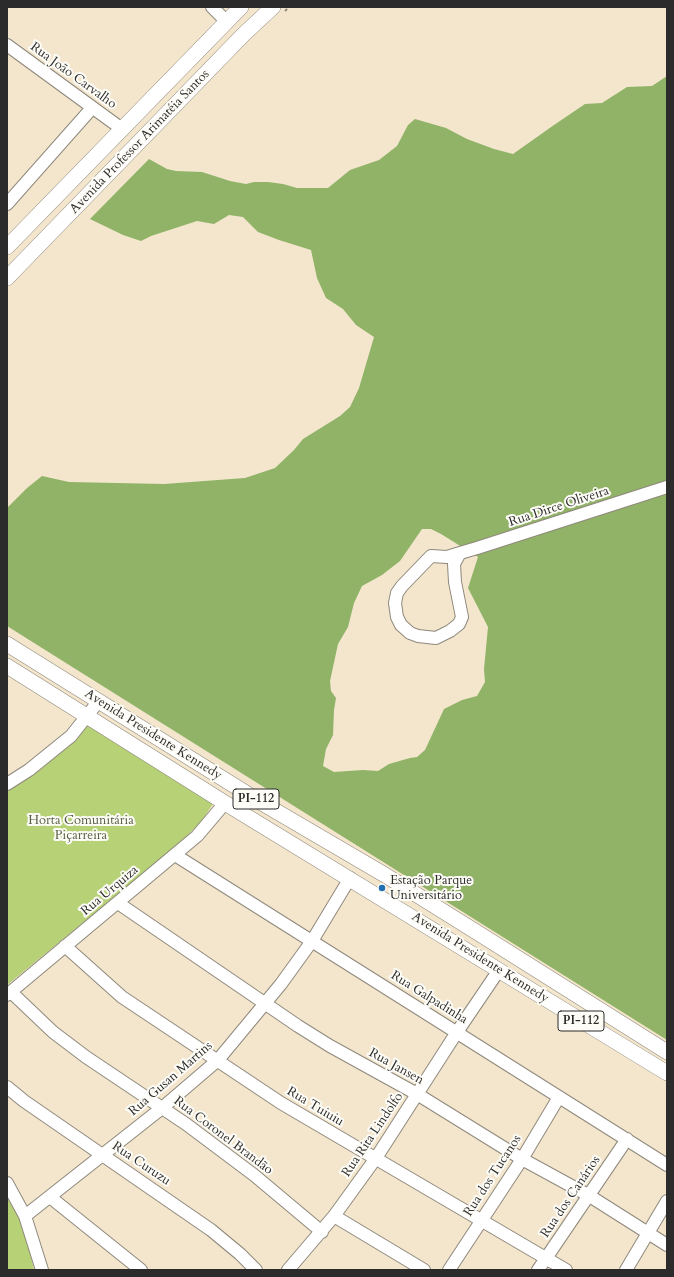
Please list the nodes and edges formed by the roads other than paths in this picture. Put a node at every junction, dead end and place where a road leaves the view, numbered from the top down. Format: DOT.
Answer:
graph roads {
  1 [pos="212,7"];
  2 [pos="241,7"];
  3 [pos="273,7"];
  4 [pos="226,21"];
  5 [pos="7,46"];
  6 [pos="144,106"];
  7 [pos="92,108"];
  8 [pos="173,108"];
  9 [pos="122,129"];
  10 [pos="58,195"];
  11 [pos="7,204"];
  12 [pos="75,208"];
  13 [pos="7,248"];
  14 [pos="7,278"];
  15 [pos="667,487"];
  16 [pos="460,553"];
  17 [pos="7,644"];
  18 [pos="7,666"];
  19 [pos="98,702"];
  20 [pos="87,716"];
  21 [pos="7,784"];
  22 [pos="225,803"];
  23 [pos="175,854"];
  24 [pos="350,878"];
  25 [pos="118,903"];
  26 [pos="312,941"];
  27 [pos="65,946"];
  28 [pos="500,970"];
  29 [pos="9,993"];
  30 [pos="266,1003"];
  31 [pos="601,1010"];
  32 [pos="590,1027"];
  33 [pos="457,1032"];
  34 [pos="642,1037"];
  35 [pos="667,1052"];
  36 [pos="633,1053"];
  37 [pos="218,1060"];
  38 [pos="667,1073"];
  39 [pos="7,1087"];
  40 [pos="417,1094"];
  41 [pos="559,1097"];
  42 [pos="162,1108"];
  43 [pos="627,1139"];
  44 [pos="102,1155"];
  45 [pos="376,1158"];
  46 [pos="522,1159"];
  47 [pos="667,1165"];
  48 [pos="7,1184"];
  49 [pos="588,1196"];
  50 [pos="50,1197"];
  51 [pos="667,1201"];
  52 [pos="25,1216"];
  53 [pos="334,1216"];
  54 [pos="482,1221"];
  55 [pos="322,1232"];
  56 [pos="649,1233"];
  57 [pos="667,1245"];
  58 [pos="546,1258"];
  59 [pos="42,1270"];
  60 [pos="141,1270"];
  61 [pos="256,1270"];
  62 [pos="288,1270"];
  63 [pos="424,1270"];
  64 [pos="449,1270"];
  65 [pos="538,1270"];
  66 [pos="566,1270"];
  67 [pos="626,1270"];
  1 -- 4 [label="street"];
  2 -- 4 [label="main road, Avenida Professor Arimatéia Santos"];
  3 -- 8 [label="main road, Avenida Professor Arimatéia Santos"];
  4 -- 6 [label="main road, Avenida Professor Arimatéia Santos"];
  5 -- 7 [label="street, Rua João Carvalho"];
  6 -- 8 [label="main road"];
  6 -- 9 [label="main road, Avenida Professor Arimatéia Santos"];
  7 -- 9 [label="street, Rua João Carvalho"];
  7 -- 11 [label="street"];
  8 -- 12 [label="main road, Avenida Professor Arimatéia Santos"];
  9 -- 10 [label="main road, Avenida Professor Arimatéia Santos"];
  10 -- 12 [label="main road"];
  10 -- 13 [label="main road, Avenida Professor Arimatéia Santos"];
  12 -- 14 [label="main road, Avenida Professor Arimatéia Santos"];
  15 -- 16 [label="street, Rua Dirce Oliveira"];
  16 -- 16 [label="street, Rua Dirce Oliveira"];
  17 -- 19 [label="main road, Avenida Presidente Kennedy / PI-112"];
  18 -- 20 [label="main road, Avenida Presidente Kennedy / PI-112"];
  19 -- 20 [label="street"];
  19 -- 31 [label="main road, Avenida Presidente Kennedy / PI-112"];
  20 -- 21 [label="street"];
  20 -- 22 [label="main road, Avenida Presidente Kennedy / PI-112"];
  22 -- 23 [label="street, Rua Urquiza"];
  22 -- 24 [label="main road, Avenida Presidente Kennedy / PI-112"];
  23 -- 25 [label="street, Rua Urquiza"];
  23 -- 26 [label="street, Rua Galpadinha"];
  24 -- 26 [label="street, Rua Gusan Martins"];
  24 -- 28 [label="main road, Avenida Presidente Kennedy / PI-112"];
  25 -- 27 [label="street, Rua Urquiza"];
  25 -- 30 [label="street, Rua Jansen"];
  26 -- 30 [label="street, Rua Gusan Martins"];
  26 -- 33 [label="street, Rua Galpadinha"];
  27 -- 29 [label="street, Rua Urquiza"];
  27 -- 37 [label="street, Rua Tuiuiu"];
  28 -- 32 [label="main road, Avenida Presidente Kennedy / PI-112"];
  28 -- 33 [label="street, Rua Rita Lindolfo"];
  29 -- 42 [label="street, Rua Coronel Brandão"];
  30 -- 37 [label="street, Rua Gusan Martins"];
  30 -- 40 [label="street, Rua Jansen"];
  31 -- 32 [label="main road"];
  31 -- 34 [label="main road, Avenida Presidente Kennedy / PI-112"];
  32 -- 36 [label="main road, Avenida Presidente Kennedy / PI-112"];
  33 -- 40 [label="street, Rua Rita Lindolfo"];
  33 -- 41 [label="street, Rua Galpadinha"];
  34 -- 35 [label="main road, Avenida Presidente Kennedy / PI-112"];
  34 -- 36 [label="main road"];
  36 -- 38 [label="main road, Avenida Presidente Kennedy / PI-112"];
  37 -- 42 [label="street, Rua Gusan Martins"];
  37 -- 45 [label="street, Rua Tuiuiu"];
  39 -- 44 [label="street, Rua Curuzu"];
  40 -- 45 [label="street, Rua Rita Lindolfo"];
  40 -- 46 [label="street, Rua Jansen"];
  41 -- 43 [label="street, Rua Galpadinha"];
  41 -- 46 [label="street, Rua dos Tucanos"];
  42 -- 44 [label="street, Rua Gusan Martins"];
  42 -- 55 [label="street, Rua Coronel Brandão"];
  43 -- 47 [label="street, Rua Galpadinha"];
  43 -- 49 [label="street, Rua dos Canários"];
  44 -- 50 [label="street, Rua Gusan Martins"];
  44 -- 61 [label="street, Rua Curuzu"];
  45 -- 53 [label="street, Rua Rita Lindolfo"];
  45 -- 54 [label="street, Rua Tuiuiu"];
  46 -- 49 [label="street, Rua Jansen"];
  46 -- 54 [label="street, Rua dos Tucanos"];
  48 -- 52 [label="street"];
  49 -- 56 [label="street, Rua Jansen"];
  49 -- 58 [label="street, Rua dos Canários"];
  50 -- 52 [label="street, Rua Gusan Martins"];
  50 -- 60 [label="street"];
  51 -- 56 [label="street"];
  52 -- 59 [label="street"];
  53 -- 55 [label="street, Rua Rita Lindolfo"];
  53 -- 63 [label="street"];
  54 -- 58 [label="street, Rua Tuiuiu"];
  54 -- 64 [label="street, Rua dos Tucanos"];
  55 -- 62 [label="street, Rua Rita Lindolfo"];
  56 -- 57 [label="street, Rua Jansen"];
  56 -- 67 [label="street"];
  58 -- 65 [label="street, Rua dos Canários"];
  58 -- 66 [label="street, Rua Tuiuiu"];
}
